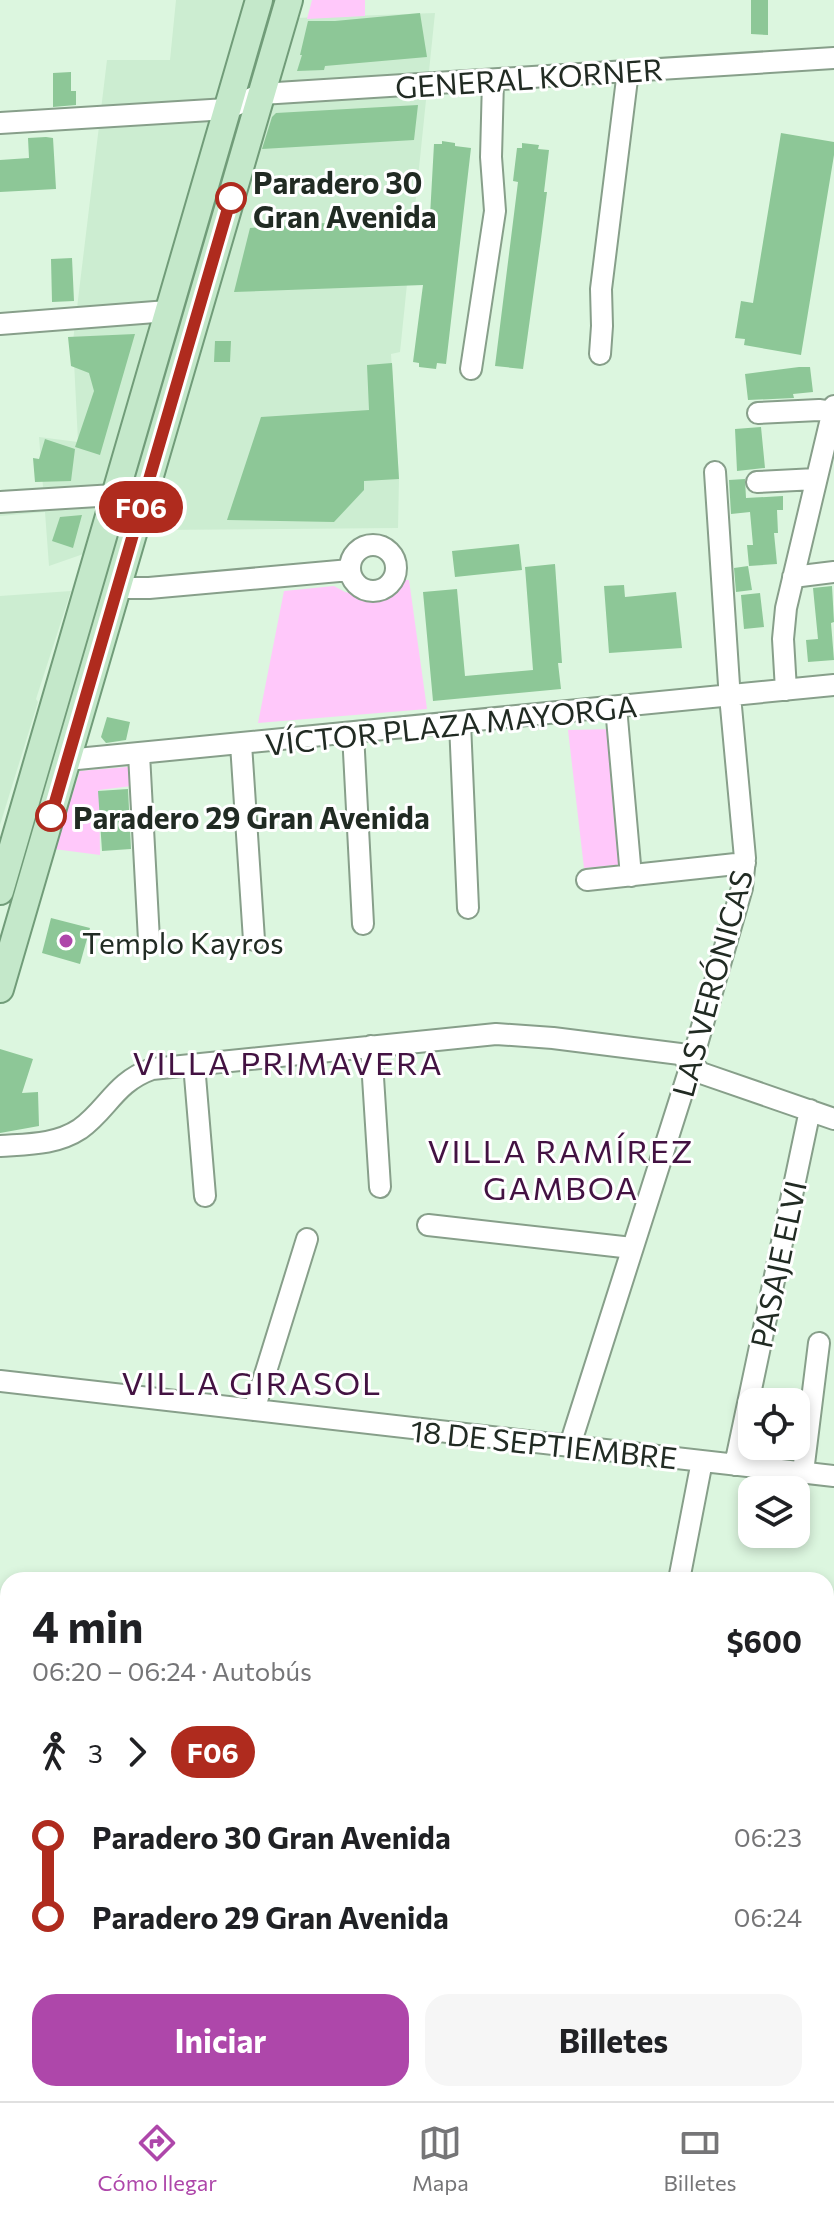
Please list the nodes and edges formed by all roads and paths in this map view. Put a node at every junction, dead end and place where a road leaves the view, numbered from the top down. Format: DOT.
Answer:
graph roads {
  1 [pos="259,0"];
  2 [pos="289,0"];
  3 [pos="834,58"];
  4 [pos="628,71"];
  5 [pos="493,80"];
  6 [pos="261,94"];
  7 [pos="227,109"];
  8 [pos="0,123"];
  9 [pos="168,311"];
  10 [pos="0,324"];
  11 [pos="600,354"];
  12 [pos="471,369"];
  13 [pos="834,410"];
  14 [pos="758,413"];
  15 [pos="715,472"];
  16 [pos="816,479"];
  17 [pos="757,482"];
  18 [pos="114,495"];
  19 [pos="0,502"];
  20 [pos="137,521"];
  21 [pos="350,570"];
  22 [pos="834,572"];
  23 [pos="793,577"];
  24 [pos="117,588"];
  25 [pos="834,685"];
  26 [pos="786,690"];
  27 [pos="730,696"];
  28 [pos="616,707"];
  29 [pos="460,723"];
  30 [pos="47,729"];
  31 [pos="353,733"];
  32 [pos="241,744"];
  33 [pos="139,754"];
  34 [pos="67,760"];
  35 [pos="745,863"];
  36 [pos="631,876"];
  37 [pos="587,880"];
  38 [pos="0,891"];
  39 [pos="468,908"];
  40 [pos="363,924"];
  41 [pos="149,940"];
  42 [pos="254,940"];
  43 [pos="0,989"];
  44 [pos="371,1046"];
  45 [pos="194,1064"];
  46 [pos="691,1065"];
  47 [pos="810,1110"];
  48 [pos="834,1119"];
  49 [pos="0,1146"];
  50 [pos="380,1187"];
  51 [pos="205,1196"];
  52 [pos="428,1225"];
  53 [pos="307,1239"];
  54 [pos="632,1248"];
  55 [pos="819,1343"];
  56 [pos="0,1381"];
  57 [pos="254,1410"];
  58 [pos="570,1445"];
  59 [pos="702,1461"];
  60 [pos="735,1465"];
  61 [pos="803,1472"];
  62 [pos="834,1476"];
  63 [pos="681,1572"];
  1 -- 7 [label="main road"];
  2 -- 6 [label="main road"];
  3 -- 4 [label="street, GENERAL KORNER"];
  4 -- 5 [label="street, GENERAL KORNER"];
  4 -- 11 [label="street"];
  5 -- 6 [label="street, GENERAL KORNER"];
  5 -- 12 [label="street"];
  6 -- 7 [label="street, GENERAL KORNER"];
  6 -- 20 [label="main road"];
  7 -- 8 [label="street"];
  7 -- 9 [label="main road"];
  9 -- 10 [label="street"];
  9 -- 18 [label="main road"];
  13 -- 14 [label="street"];
  13 -- 16 [label="street"];
  15 -- 27 [label="street, LAS VERÓNICAS"];
  16 -- 17 [label="street"];
  16 -- 23 [label="street"];
  18 -- 19 [label="street"];
  18 -- 20 [label="main road"];
  18 -- 30 [label="main road"];
  20 -- 24 [label="main road"];
  21 -- 24 [label="street"];
  22 -- 23 [label="street"];
  23 -- 26 [label="street"];
  24 -- 34 [label="main road"];
  25 -- 26 [label="street, VÍCTOR PLAZA MAYORGA"];
  26 -- 27 [label="street, VÍCTOR PLAZA MAYORGA"];
  27 -- 28 [label="street, VÍCTOR PLAZA MAYORGA"];
  27 -- 35 [label="street, LAS VERÓNICAS"];
  28 -- 29 [label="street, VÍCTOR PLAZA MAYORGA"];
  28 -- 36 [label="street"];
  29 -- 31 [label="street, VÍCTOR PLAZA MAYORGA"];
  29 -- 39 [label="street"];
  30 -- 34 [label="main road"];
  30 -- 38 [label="main road"];
  31 -- 32 [label="street, VÍCTOR PLAZA MAYORGA"];
  31 -- 40 [label="street"];
  32 -- 33 [label="street, VÍCTOR PLAZA MAYORGA"];
  32 -- 42 [label="street"];
  33 -- 34 [label="street, VÍCTOR PLAZA MAYORGA"];
  33 -- 41 [label="street"];
  34 -- 43 [label="main road"];
  35 -- 36 [label="street"];
  35 -- 46 [label="street, LAS VERÓNICAS"];
  36 -- 37 [label="street"];
  44 -- 45 [label="street"];
  44 -- 46 [label="street"];
  44 -- 50 [label="street"];
  45 -- 49 [label="street"];
  45 -- 51 [label="street"];
  46 -- 47 [label="street"];
  46 -- 54 [label="street, LAS VERÓNICAS"];
  47 -- 48 [label="street"];
  47 -- 60 [label="street, PASAJE ELVI"];
  52 -- 54 [label="street"];
  53 -- 57 [label="street"];
  54 -- 58 [label="street, LAS VERÓNICAS"];
  55 -- 61 [label="street"];
  56 -- 57 [label="street, 18 DE SEPTIEMBRE"];
  57 -- 58 [label="street, 18 DE SEPTIEMBRE"];
  58 -- 59 [label="street, 18 DE SEPTIEMBRE"];
  59 -- 60 [label="street, 18 DE SEPTIEMBRE"];
  59 -- 63 [label="street"];
  60 -- 61 [label="street, 18 DE SEPTIEMBRE"];
  61 -- 62 [label="street, 18 DE SEPTIEMBRE"];
}
